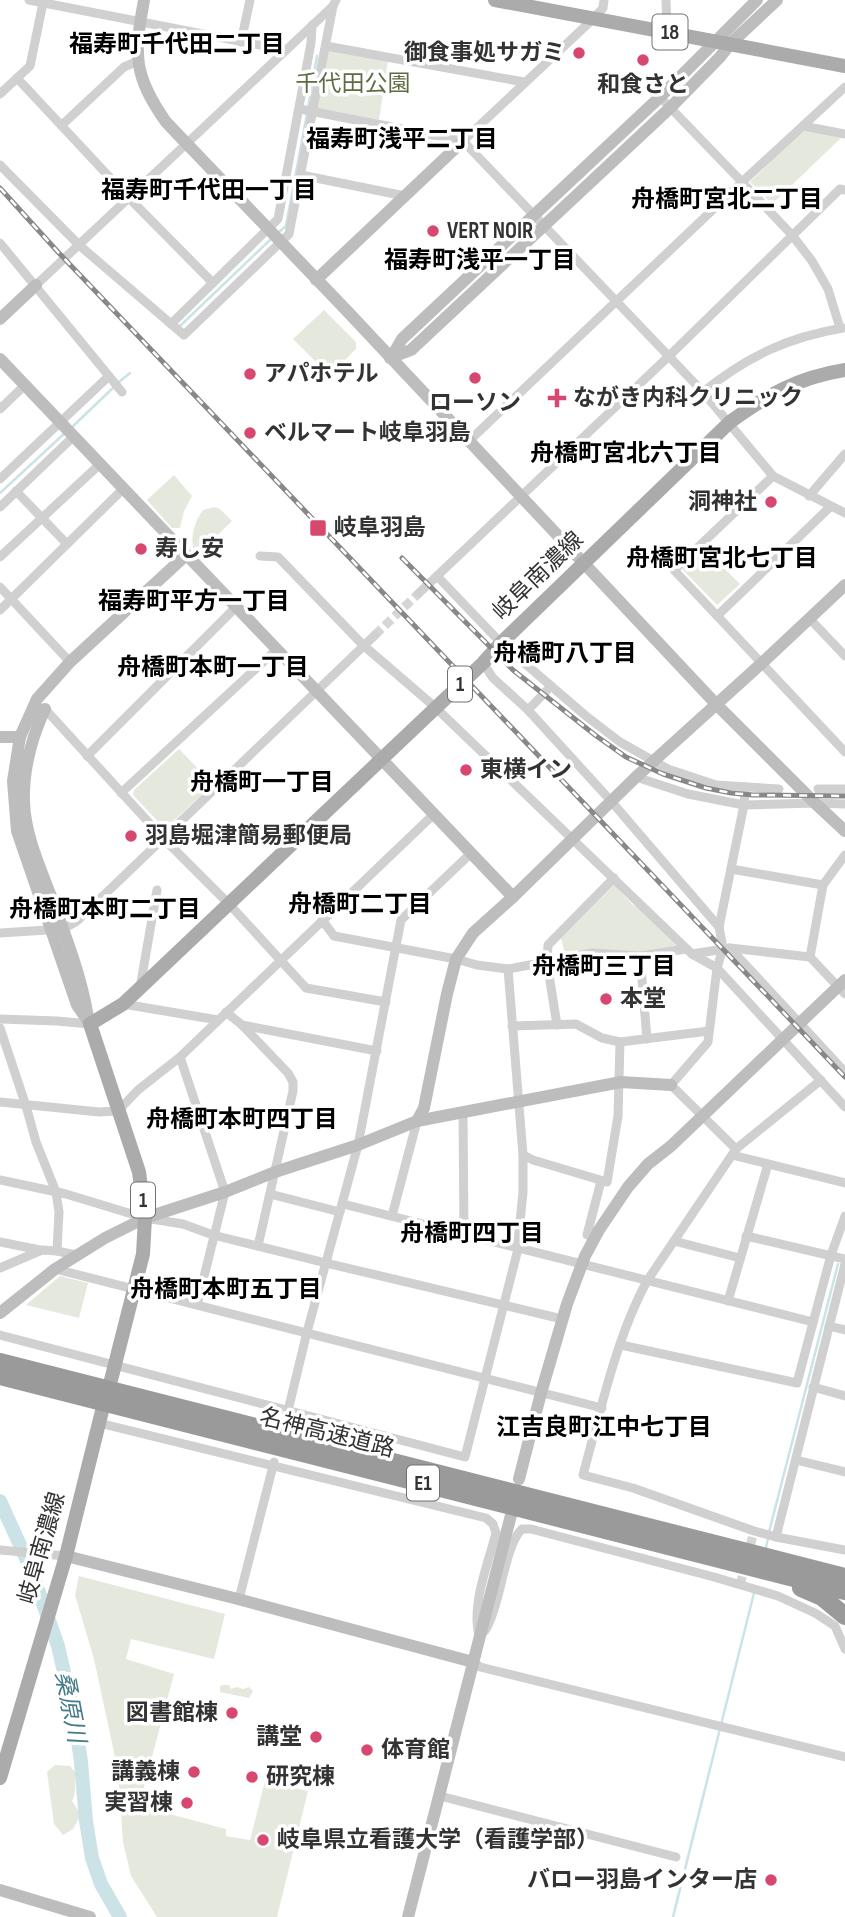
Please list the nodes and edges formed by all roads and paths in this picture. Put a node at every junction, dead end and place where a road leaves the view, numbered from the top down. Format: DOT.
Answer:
graph roads {
  1 [pos="29,0"];
  2 [pos="144,0"];
  3 [pos="250,0"];
  4 [pos="495,0"];
  5 [pos="604,0"];
  6 [pos="666,0"];
  7 [pos="757,0"];
  8 [pos="777,0"];
  9 [pos="43,3"];
  10 [pos="335,3"];
  11 [pos="530,3"];
  12 [pos="593,19"];
  13 [pos="140,22"];
  14 [pos="312,25"];
  15 [pos="667,31"];
  16 [pos="714,41"];
  17 [pos="241,42"];
  18 [pos="730,44"];
  19 [pos="326,46"];
  20 [pos="285,50"];
  21 [pos="138,61"];
  22 [pos="845,66"];
  23 [pos="17,78"];
  24 [pos="524,82"];
  25 [pos="845,87"];
  26 [pos="0,94"];
  27 [pos="660,97"];
  28 [pos="671,107"];
  29 [pos="307,110"];
  30 [pos="62,125"];
  31 [pos="803,126"];
  32 [pos="845,134"];
  33 [pos="463,141"];
  34 [pos="186,145"];
  35 [pos="0,165"];
  36 [pos="301,175"];
  37 [pos="742,181"];
  38 [pos="845,190"];
  39 [pos="405,197"];
  40 [pos="129,198"];
  41 [pos="534,215"];
  42 [pos="544,226"];
  43 [pos="792,235"];
  44 [pos="274,236"];
  45 [pos="0,243"];
  46 [pos="79,246"];
  47 [pos="316,280"];
  48 [pos="213,283"];
  49 [pos="36,285"];
  50 [pos="616,301"];
  51 [pos="0,319"];
  52 [pos="175,327"];
  53 [pos="843,328"];
  54 [pos="669,356"];
  55 [pos="390,358"];
  56 [pos="2,364"];
  57 [pos="845,370"];
  58 [pos="25,385"];
  59 [pos="703,392"];
  60 [pos="0,409"];
  61 [pos="730,422"];
  62 [pos="68,430"];
  63 [pos="469,441"];
  64 [pos="845,454"];
  65 [pos="99,465"];
  66 [pos="774,476"];
  67 [pos="0,479"];
  68 [pos="122,490"];
  69 [pos="16,491"];
  70 [pos="809,496"];
  71 [pos="522,497"];
  72 [pos="0,507"];
  73 [pos="830,507"];
  74 [pos="845,513"];
  75 [pos="42,518"];
  76 [pos="67,544"];
  77 [pos="186,555"];
  78 [pos="260,556"];
  79 [pos="0,557"];
  80 [pos="583,564"];
  81 [pos="437,576"];
  82 [pos="845,585"];
  83 [pos="0,587"];
  84 [pos="419,593"];
  85 [pos="11,599"];
  86 [pos="235,608"];
  87 [pos="0,610"];
  88 [pos="718,616"];
  89 [pos="810,619"];
  90 [pos="375,635"];
  91 [pos="501,643"];
  92 [pos="363,645"];
  93 [pos="276,650"];
  94 [pos="845,656"];
  95 [pos="70,662"];
  96 [pos="483,663"];
  97 [pos="762,663"];
  98 [pos="551,686"];
  99 [pos="316,692"];
  100 [pos="716,704"];
  101 [pos="435,707"];
  102 [pos="45,709"];
  103 [pos="527,710"];
  104 [pos="0,737"];
  105 [pos="20,737"];
  106 [pos="845,752"];
  107 [pos="87,756"];
  108 [pos="382,760"];
  109 [pos="653,760"];
  110 [pos="636,777"];
  111 [pos="745,787"];
  112 [pos="779,789"];
  113 [pos="818,789"];
  114 [pos="845,789"];
  115 [pos="121,793"];
  116 [pos="611,801"];
  117 [pos="815,803"];
  118 [pos="845,804"];
  119 [pos="744,805"];
  120 [pos="433,815"];
  121 [pos="845,831"];
  122 [pos="163,838"];
  123 [pos="573,839"];
  124 [pos="470,855"];
  125 [pos="845,855"];
  126 [pos="731,869"];
  127 [pos="614,878"];
  128 [pos="823,886"];
  129 [pos="157,890"];
  130 [pos="513,897"];
  131 [pos="229,904"];
  132 [pos="322,920"];
  133 [pos="719,927"];
  134 [pos="58,929"];
  135 [pos="0,933"];
  136 [pos="396,947"];
  137 [pos="726,948"];
  138 [pos="689,951"];
  139 [pos="640,956"];
  140 [pos="810,957"];
  141 [pos="456,959"];
  142 [pos="280,961"];
  143 [pos="547,962"];
  144 [pos="717,968"];
  145 [pos="508,969"];
  146 [pos="843,987"];
  147 [pos="140,988"];
  148 [pos="386,1002"];
  149 [pos="123,1004"];
  150 [pos="226,1012"];
  151 [pos="0,1020"];
  152 [pos="218,1020"];
  153 [pos="799,1023"];
  154 [pos="90,1024"];
  155 [pos="242,1025"];
  156 [pos="557,1025"];
  157 [pos="512,1026"];
  158 [pos="0,1028"];
  159 [pos="709,1031"];
  160 [pos="646,1039"];
  161 [pos="783,1039"];
  162 [pos="621,1042"];
  163 [pos="377,1051"];
  164 [pos="180,1057"];
  165 [pos="845,1072"];
  166 [pos="821,1080"];
  167 [pos="621,1082"];
  168 [pos="671,1085"];
  169 [pos="0,1102"];
  170 [pos="517,1102"];
  171 [pos="26,1106"];
  172 [pos="845,1107"];
  173 [pos="118,1111"];
  174 [pos="463,1111"];
  175 [pos="703,1115"];
  176 [pos="416,1121"];
  177 [pos="358,1144"];
  178 [pos="734,1152"];
  179 [pos="523,1155"];
  180 [pos="768,1164"];
  181 [pos="275,1172"];
  182 [pos="0,1180"];
  183 [pos="601,1181"];
  184 [pos="845,1183"];
  185 [pos="56,1192"];
  186 [pos="225,1192"];
  187 [pos="270,1194"];
  188 [pos="342,1208"];
  189 [pos="392,1216"];
  190 [pos="845,1216"];
  191 [pos="145,1218"];
  192 [pos="464,1234"];
  193 [pos="214,1235"];
  194 [pos="587,1235"];
  195 [pos="746,1236"];
  196 [pos="674,1241"];
  197 [pos="0,1242"];
  198 [pos="258,1246"];
  199 [pos="518,1247"];
  200 [pos="42,1250"];
  201 [pos="57,1251"];
  202 [pos="76,1255"];
  203 [pos="831,1255"];
  204 [pos="740,1258"];
  205 [pos="845,1259"];
  206 [pos="326,1263"];
  207 [pos="581,1264"];
  208 [pos="845,1264"];
  209 [pos="0,1268"];
  210 [pos="55,1269"];
  211 [pos="647,1281"];
  212 [pos="134,1289"];
  213 [pos="727,1301"];
  214 [pos="197,1305"];
  215 [pos="504,1306"];
  216 [pos="0,1313"];
  217 [pos="562,1319"];
  218 [pos="815,1321"];
  219 [pos="829,1324"];
  220 [pos="845,1330"];
  221 [pos="307,1332"];
  222 [pos="0,1335"];
  223 [pos="621,1345"];
  224 [pos="0,1362"];
  225 [pos="113,1373"];
  226 [pos="0,1376"];
  227 [pos="485,1379"];
  228 [pos="814,1387"];
  229 [pos="541,1392"];
  230 [pos="845,1396"];
  231 [pos="602,1408"];
  232 [pos="287,1410"];
  233 [pos="101,1417"];
  234 [pos="285,1423"];
  235 [pos="796,1460"];
  236 [pos="274,1462"];
  237 [pos="845,1472"];
  238 [pos="519,1479"];
  239 [pos="511,1516"];
  240 [pos="771,1536"];
  241 [pos="0,1550"];
  242 [pos="845,1550"];
  243 [pos="751,1552"];
  244 [pos="66,1556"];
  245 [pos="761,1569"];
  246 [pos="845,1571"];
  247 [pos="845,1577"];
  248 [pos="845,1591"];
  249 [pos="239,1600"];
  250 [pos="845,1616"];
  251 [pos="479,1637"];
  252 [pos="845,1649"];
  253 [pos="473,1662"];
  254 [pos="845,1758"];
  255 [pos="0,1778"];
  256 [pos="440,1796"];
  257 [pos="676,1857"];
  258 [pos="0,1890"];
  259 [pos="84,1916"];
  260 [pos="408,1917"];
  1 -- 9 [label="street"];
  2 -- 13 [label="street"];
  3 -- 17 [label="street"];
  4 -- 11 [label="main road, 18"];
  5 -- 12 [label="street"];
  6 -- 15 [label="street"];
  7 -- 16 [label="street"];
  8 -- 18 [label="street"];
  9 -- 13 [label="street"];
  9 -- 23 [label="street"];
  10 -- 14 [label="street"];
  10 -- 19 [label="street"];
  11 -- 12 [label="main road, 18"];
  12 -- 15 [label="main road, 18"];
  12 -- 24 [label="street"];
  13 -- 17 [label="street"];
  13 -- 21 [label="street"];
  14 -- 20 [label="street"];
  14 -- 29 [label="street"];
  15 -- 16 [label="main road, 18"];
  16 -- 18 [label="main road, 18"];
  16 -- 27 [label="street"];
  17 -- 20 [label="street"];
  18 -- 22 [label="main road, 18"];
  18 -- 28 [label="street"];
  19 -- 24 [label="street"];
  19 -- 29 [label="street"];
  20 -- 34 [label="street"];
  21 -- 30 [label="street"];
  21 -- 34 [label="street"];
  23 -- 26 [label="street"];
  23 -- 30 [label="street"];
  24 -- 33 [label="street"];
  25 -- 31 [label="street"];
  27 -- 28 [label="street"];
  27 -- 41 [label="street"];
  28 -- 37 [label="street"];
  28 -- 42 [label="street"];
  29 -- 33 [label="street"];
  29 -- 36 [label="street"];
  29 -- 44 [label="street"];
  30 -- 40 [label="street"];
  31 -- 32 [label="street"];
  31 -- 37 [label="street"];
  33 -- 39 [label="street"];
  33 -- 41 [label="street"];
  34 -- 40 [label="street"];
  34 -- 44 [label="street"];
  35 -- 46 [label="street"];
  36 -- 39 [label="street"];
  36 -- 44 [label="street"];
  37 -- 43 [label="street"];
  37 -- 50 [label="street"];
  38 -- 43 [label="street"];
  39 -- 47 [label="street"];
  40 -- 46 [label="street"];
  40 -- 48 [label="street"];
  41 -- 42 [label="street"];
  41 -- 55 [label="street"];
  42 -- 50 [label="street"];
  42 -- 55 [label="street"];
  43 -- 53 [label="street"];
  43 -- 54 [label="street"];
  44 -- 47 [label="street"];
  44 -- 48 [label="street"];
  44 -- 52 [label="street"];
  45 -- 49 [label="street"];
  46 -- 49 [label="street"];
  46 -- 52 [label="street"];
  47 -- 55 [label="street"];
  48 -- 52 [label="street"];
  49 -- 51 [label="street"];
  49 -- 62 [label="street"];
  50 -- 54 [label="street"];
  50 -- 63 [label="street"];
  53 -- 59 [label="street"];
  54 -- 59 [label="street"];
  54 -- 71 [label="street"];
  55 -- 63 [label="street"];
  56 -- 58 [label="street"];
  57 -- 61 [label="main road, 岐阜南濃線 / 1"];
  58 -- 60 [label="street"];
  58 -- 62 [label="street"];
  59 -- 61 [label="street"];
  61 -- 66 [label="street"];
  61 -- 80 [label="main road, 岐阜南濃線 / 1"];
  62 -- 65 [label="street"];
  62 -- 67 [label="street"];
  62 -- 69 [label="street"];
  63 -- 71 [label="street"];
  64 -- 70 [label="street"];
  65 -- 68 [label="street"];
  65 -- 75 [label="street"];
  66 -- 70 [label="street"];
  66 -- 88 [label="street"];
  68 -- 76 [label="street"];
  68 -- 77 [label="street"];
  69 -- 72 [label="street"];
  69 -- 75 [label="street"];
  70 -- 73 [label="street"];
  71 -- 80 [label="street"];
  71 -- 81 [label="street"];
  73 -- 74 [label="street"];
  73 -- 88 [label="street"];
  75 -- 76 [label="street"];
  75 -- 79 [label="street"];
  76 -- 85 [label="street"];
  77 -- 86 [label="street"];
  77 -- 95 [label="street"];
  78 -- 92 [label="street"];
  80 -- 91 [label="main road, 岐阜南濃線 / 1"];
  80 -- 100 [label="street"];
  81 -- 84 [label="street"];
  81 -- 91 [label="street"];
  82 -- 89 [label="street"];
  83 -- 85 [label="street"];
  85 -- 87 [label="street"];
  85 -- 95 [label="street"];
  86 -- 93 [label="street"];
  86 -- 107 [label="street"];
  88 -- 97 [label="street"];
  89 -- 94 [label="street"];
  89 -- 97 [label="street"];
  90 -- 92 [label="street"];
  91 -- 96 [label="main road, 岐阜南濃線 / 1"];
  91 -- 98 [label="street"];
  92 -- 99 [label="street"];
  92 -- 101 [label="street"];
  93 -- 99 [label="street"];
  93 -- 115 [label="street"];
  95 -- 105 [label="street"];
  96 -- 101 [label="main road, 岐阜南濃線 / 1"];
  96 -- 103 [label="street"];
  97 -- 100 [label="street"];
  97 -- 106 [label="street"];
  98 -- 103 [label="street"];
  98 -- 109 [label="street"];
  99 -- 108 [label="street"];
  99 -- 122 [label="street"];
  100 -- 109 [label="street"];
  100 -- 117 [label="street"];
  101 -- 108 [label="main road, 岐阜南濃線 / 1"];
  101 -- 123 [label="street"];
  102 -- 107 [label="street"];
  102 -- 134 [label="street"];
  103 -- 116 [label="street"];
  104 -- 105 [label="street"];
  105 -- 134 [label="street"];
  107 -- 115 [label="street"];
  108 -- 120 [label="street"];
  108 -- 131 [label="main road, 岐阜南濃線 / 1"];
  109 -- 110 [label="street"];
  109 -- 111 [label="street"];
  110 -- 116 [label="street"];
  110 -- 119 [label="street"];
  111 -- 112 [label="street"];
  111 -- 119 [label="street"];
  113 -- 114 [label="street"];
  115 -- 122 [label="street"];
  116 -- 123 [label="street"];
  116 -- 133 [label="street"];
  117 -- 118 [label="street"];
  117 -- 119 [label="street"];
  117 -- 121 [label="street"];
  119 -- 126 [label="street"];
  120 -- 124 [label="street"];
  120 -- 132 [label="street"];
  122 -- 131 [label="street"];
  122 -- 134 [label="street"];
  123 -- 127 [label="street"];
  123 -- 130 [label="street"];
  124 -- 130 [label="street"];
  124 -- 136 [label="street"];
  125 -- 128 [label="street"];
  126 -- 128 [label="street"];
  126 -- 133 [label="street"];
  127 -- 138 [label="street"];
  127 -- 143 [label="street"];
  128 -- 140 [label="street"];
  129 -- 147 [label="street"];
  130 -- 141 [label="street"];
  131 -- 142 [label="street"];
  131 -- 147 [label="main road, 岐阜南濃線 / 1"];
  132 -- 136 [label="street"];
  132 -- 142 [label="street"];
  133 -- 137 [label="street"];
  134 -- 135 [label="street"];
  134 -- 154 [label="street"];
  136 -- 141 [label="street"];
  136 -- 148 [label="street"];
  137 -- 138 [label="street"];
  137 -- 140 [label="street"];
  137 -- 144 [label="street"];
  137 -- 153 [label="street"];
  138 -- 139 [label="street"];
  138 -- 144 [label="street"];
  139 -- 143 [label="street"];
  139 -- 160 [label="street"];
  140 -- 146 [label="street"];
  141 -- 145 [label="street"];
  141 -- 176 [label="street"];
  142 -- 148 [label="street"];
  142 -- 150 [label="street"];
  143 -- 145 [label="street"];
  143 -- 156 [label="street"];
  144 -- 159 [label="street"];
  144 -- 161 [label="street"];
  145 -- 157 [label="street"];
  146 -- 153 [label="street"];
  147 -- 149 [label="main road, 岐阜南濃線 / 1"];
  148 -- 163 [label="street"];
  149 -- 152 [label="street"];
  149 -- 154 [label="main road, 岐阜南濃線 / 1"];
  150 -- 152 [label="street"];
  150 -- 155 [label="street"];
  151 -- 154 [label="street"];
  152 -- 164 [label="street"];
  153 -- 161 [label="street"];
  153 -- 165 [label="street"];
  154 -- 173 [label="main road, 1"];
  155 -- 163 [label="street"];
  155 -- 181 [label="street"];
  156 -- 157 [label="street"];
  156 -- 162 [label="street"];
  157 -- 170 [label="street"];
  158 -- 171 [label="street"];
  159 -- 160 [label="street"];
  159 -- 168 [label="street"];
  160 -- 162 [label="street"];
  161 -- 166 [label="street"];
  161 -- 175 [label="street"];
  162 -- 167 [label="street"];
  163 -- 177 [label="street"];
  164 -- 173 [label="street"];
  164 -- 186 [label="street"];
  166 -- 172 [label="street"];
  166 -- 178 [label="street"];
  167 -- 168 [label="street"];
  167 -- 170 [label="street"];
  167 -- 183 [label="street"];
  168 -- 175 [label="street"];
  169 -- 171 [label="street"];
  170 -- 174 [label="street"];
  170 -- 179 [label="street"];
  171 -- 173 [label="street"];
  171 -- 185 [label="street"];
  173 -- 191 [label="main road, 1"];
  174 -- 176 [label="street"];
  174 -- 192 [label="street"];
  175 -- 178 [label="street"];
  175 -- 207 [label="street"];
  176 -- 177 [label="street"];
  176 -- 189 [label="street"];
  177 -- 181 [label="street"];
  177 -- 188 [label="street"];
  178 -- 180 [label="street"];
  178 -- 196 [label="street"];
  179 -- 183 [label="street"];
  179 -- 199 [label="street"];
  180 -- 184 [label="street"];
  180 -- 195 [label="street"];
  181 -- 186 [label="street"];
  181 -- 187 [label="street"];
  182 -- 185 [label="street"];
  183 -- 194 [label="street"];
  185 -- 191 [label="street"];
  185 -- 201 [label="street"];
  186 -- 191 [label="street"];
  186 -- 193 [label="street"];
  187 -- 188 [label="street"];
  187 -- 198 [label="street"];
  188 -- 189 [label="street"];
  188 -- 206 [label="street"];
  189 -- 192 [label="street"];
  190 -- 203 [label="street"];
  191 -- 193 [label="street"];
  191 -- 202 [label="street"];
  191 -- 212 [label="main road, 1"];
  192 -- 199 [label="street"];
  193 -- 198 [label="street"];
  193 -- 214 [label="street"];
  195 -- 203 [label="street"];
  195 -- 204 [label="street"];
  196 -- 204 [label="street"];
  196 -- 211 [label="street"];
  197 -- 200 [label="street"];
  198 -- 206 [label="street"];
  199 -- 207 [label="street"];
  199 -- 215 [label="street"];
  200 -- 201 [label="street"];
  200 -- 209 [label="street"];
  201 -- 202 [label="street"];
  202 -- 210 [label="street"];
  203 -- 205 [label="street"];
  203 -- 218 [label="street"];
  204 -- 213 [label="street"];
  206 -- 215 [label="street"];
  206 -- 221 [label="street"];
  207 -- 211 [label="street"];
  207 -- 217 [label="street"];
  208 -- 219 [label="street"];
  210 -- 212 [label="street"];
  210 -- 216 [label="street"];
  211 -- 213 [label="street"];
  211 -- 223 [label="street"];
  212 -- 214 [label="street"];
  212 -- 225 [label="main road, 1"];
  213 -- 218 [label="street"];
  214 -- 221 [label="street"];
  215 -- 217 [label="street"];
  215 -- 227 [label="street"];
  217 -- 229 [label="street"];
  218 -- 219 [label="street"];
  218 -- 223 [label="street"];
  219 -- 220 [label="street"];
  219 -- 228 [label="street"];
  221 -- 227 [label="street"];
  221 -- 232 [label="street"];
  222 -- 225 [label="street"];
  223 -- 231 [label="street"];
  224 -- 243 [label="highway, 名神高速道路 / E1"];
  225 -- 232 [label="street"];
  226 -- 245 [label="highway, 名神高速道路 / E1"];
  227 -- 229 [label="street"];
  227 -- 232 [label="street"];
  228 -- 230 [label="street"];
  228 -- 235 [label="street"];
  229 -- 231 [label="street"];
  229 -- 238 [label="street"];
  231 -- 240 [label="street"];
  232 -- 234 [label="street"];
  233 -- 236 [label="street"];
  233 -- 244 [label="main road, 岐阜南濃線"];
  235 -- 237 [label="street"];
  235 -- 240 [label="street"];
  236 -- 249 [label="street"];
  236 -- 251 [label="street"];
  239 -- 251 [label="street"];
  240 -- 242 [label="street"];
  241 -- 244 [label="street"];
  243 -- 246 [label="highway"];
  243 -- 247 [label="highway, 名神高速道路 / E1"];
  244 -- 249 [label="street"];
  244 -- 255 [label="main road, 岐阜南濃線"];
  245 -- 248 [label="highway, 名神高速道路 / E1"];
  245 -- 250 [label="highway"];
  249 -- 253 [label="street"];
  251 -- 252 [label="street"];
  251 -- 253 [label="street"];
  253 -- 254 [label="street"];
  253 -- 256 [label="street"];
  256 -- 257 [label="street"];
  256 -- 260 [label="street"];
  258 -- 259 [label="street"];
}
